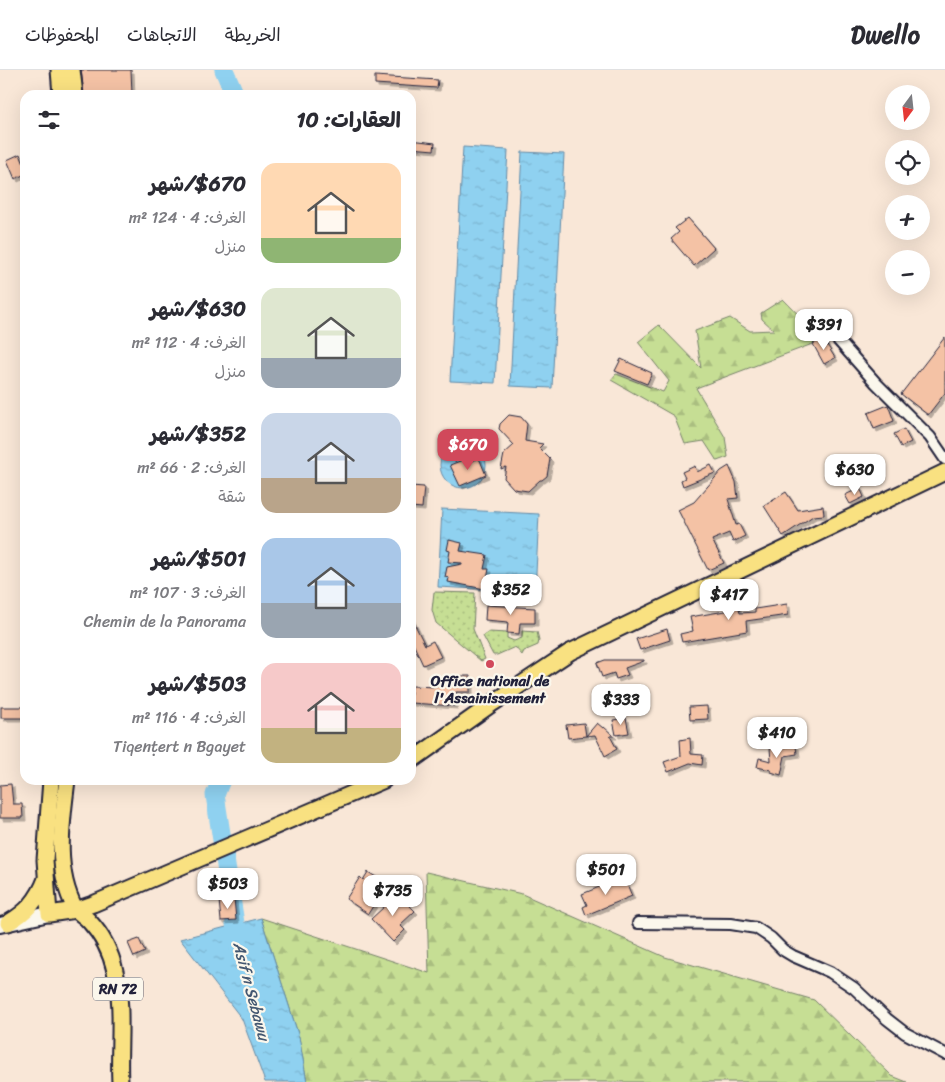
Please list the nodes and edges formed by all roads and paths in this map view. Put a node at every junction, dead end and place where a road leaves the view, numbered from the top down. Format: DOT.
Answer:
graph roads {
  1 [pos="59,70"];
  2 [pos="72,70"];
  3 [pos="61,90"];
  4 [pos="74,90"];
  5 [pos="830,331"];
  6 [pos="945,459"];
  7 [pos="945,472"];
  8 [pos="416,757"];
  9 [pos="51,785"];
  10 [pos="66,785"];
  11 [pos="373,785"];
  12 [pos="46,878"];
  13 [pos="76,910"];
  14 [pos="49,914"];
  15 [pos="638,923"];
  16 [pos="4,924"];
  17 [pos="945,1054"];
  18 [pos="120,1082"];
  1 -- 3 [label="main road"];
  2 -- 4 [label="main road"];
  5 -- 6 [label="street"];
  7 -- 8 [label="main road"];
  9 -- 12 [label="main road"];
  10 -- 13 [label="main road"];
  11 -- 13 [label="main road"];
  12 -- 14 [label="main road"];
  12 -- 16 [label="main road"];
  13 -- 14 [label="main road"];
  13 -- 18 [label="main road, RN 72"];
  14 -- 16 [label="main road"];
  15 -- 17 [label="street"];
}
